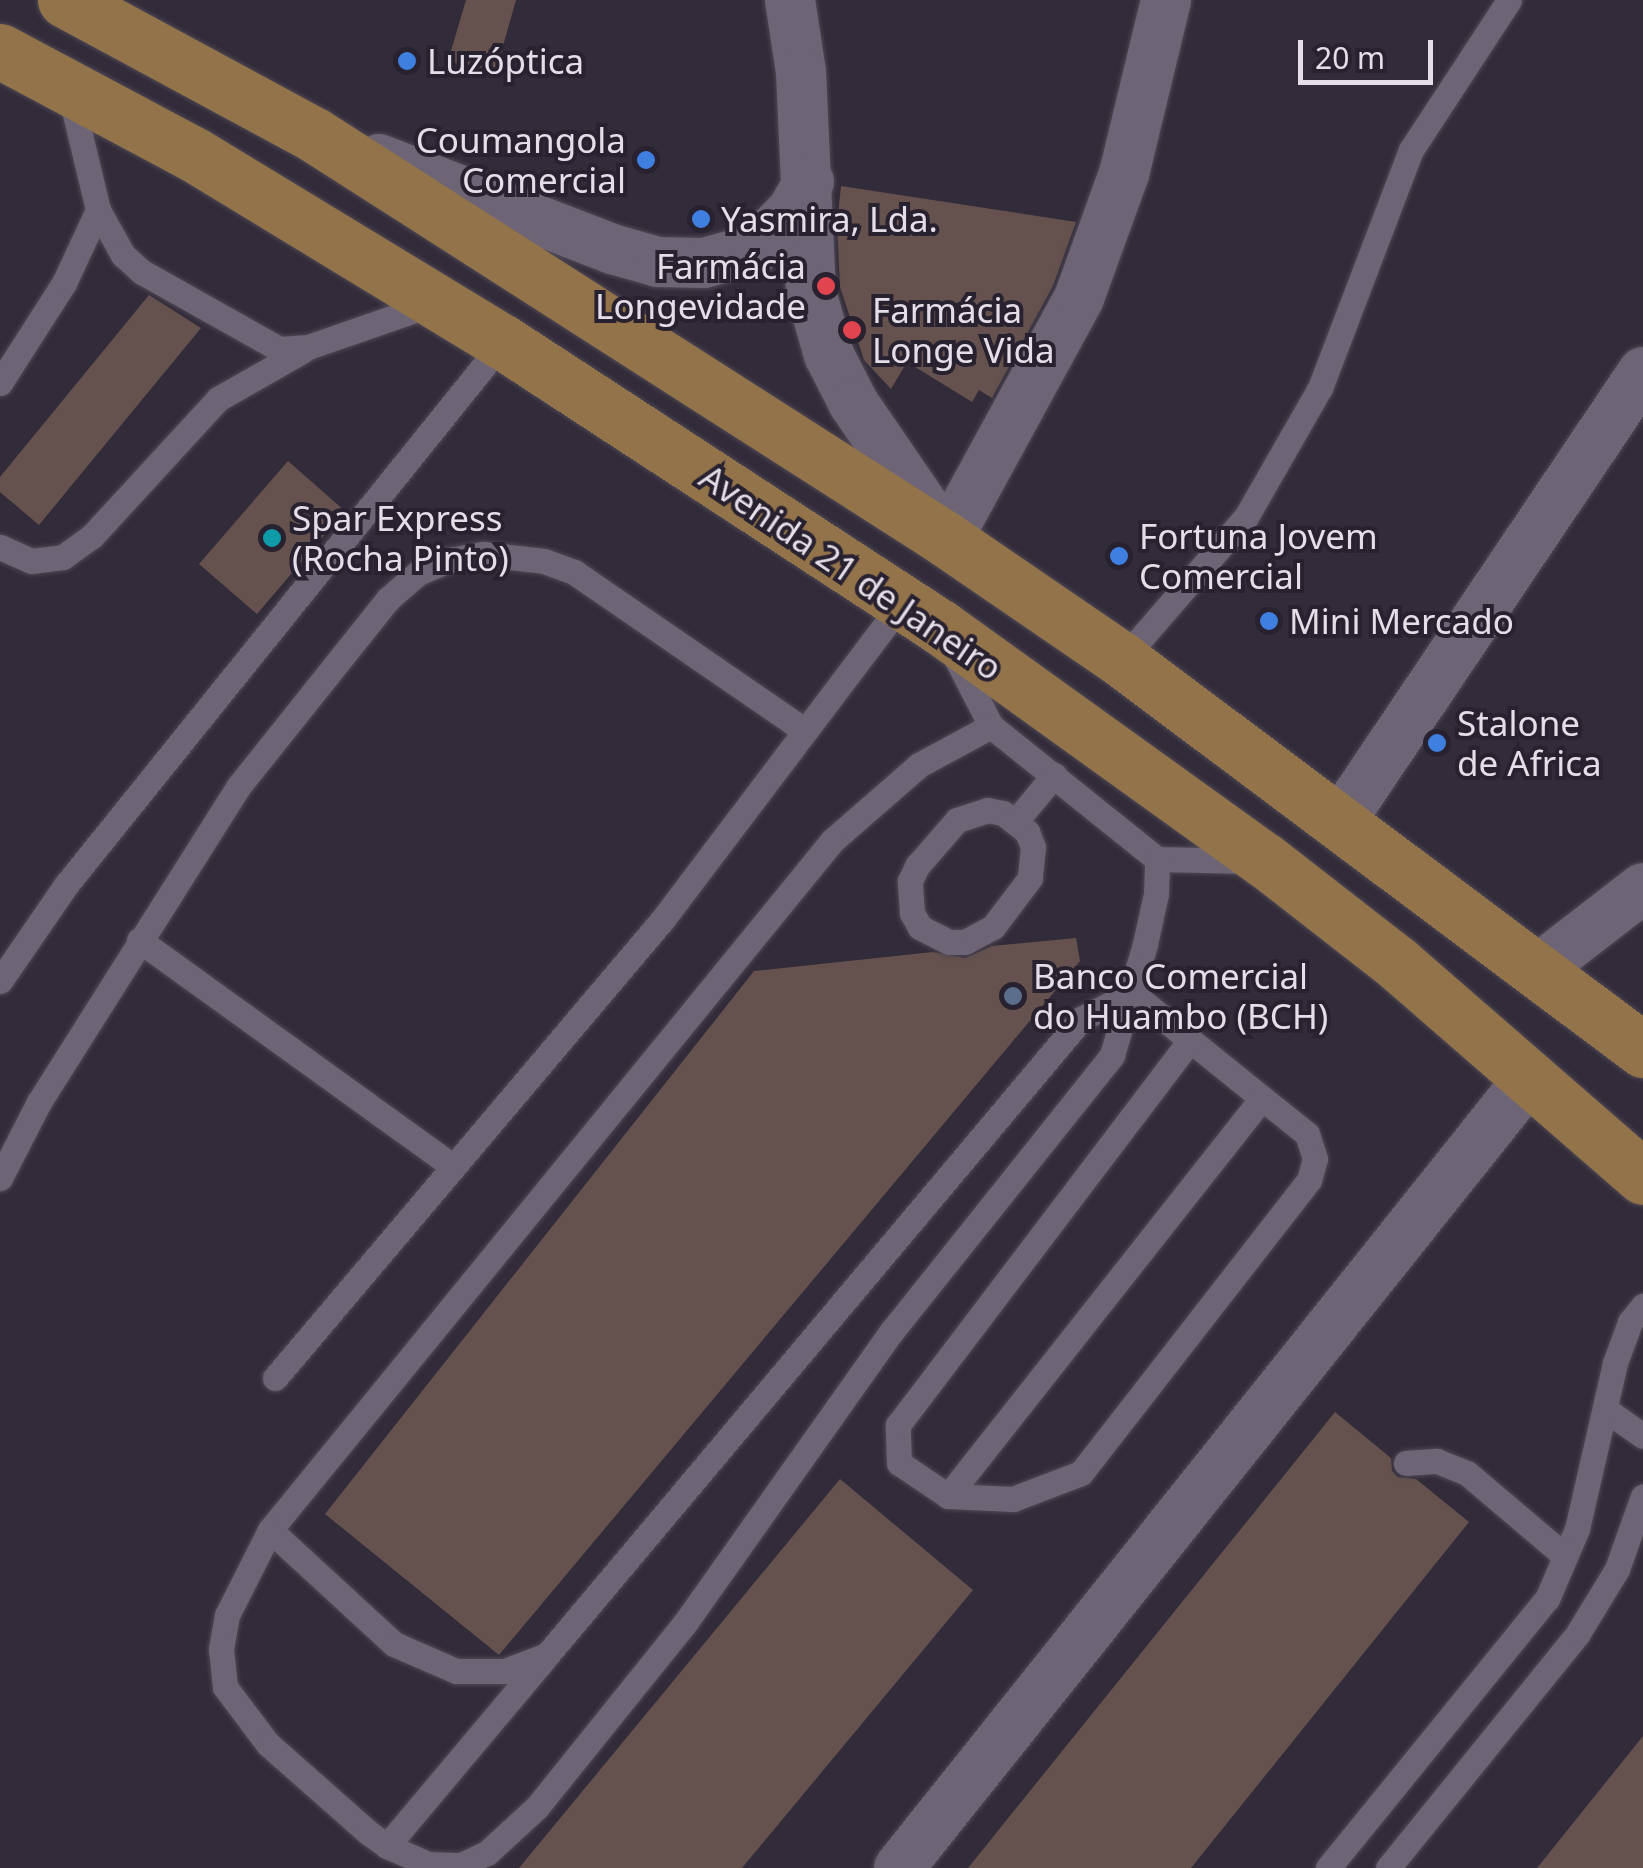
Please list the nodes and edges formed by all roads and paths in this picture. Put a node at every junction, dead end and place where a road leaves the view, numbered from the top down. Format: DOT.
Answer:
graph roads {
  1 [pos="65,0"];
  2 [pos="790,0"];
  3 [pos="1166,0"];
  4 [pos="1509,0"];
  5 [pos="0,51"];
  6 [pos="69,88"];
  7 [pos="313,134"];
  8 [pos="808,181"];
  9 [pos="98,210"];
  10 [pos="437,302"];
  11 [pos="503,342"];
  12 [pos="308,348"];
  13 [pos="1643,372"];
  14 [pos="0,383"];
  15 [pos="947,540"];
  16 [pos="0,547"];
  17 [pos="922,615"];
  18 [pos="1122,660"];
  19 [pos="992,726"];
  20 [pos="805,732"];
  21 [pos="1054,775"];
  22 [pos="1016,821"];
  23 [pos="1338,825"];
  24 [pos="1157,859"];
  25 [pos="1266,861"];
  26 [pos="1643,888"];
  27 [pos="139,940"];
  28 [pos="1537,970"];
  29 [pos="0,981"];
  30 [pos="1132,993"];
  31 [pos="1190,1040"];
  32 [pos="1643,1050"];
  33 [pos="1531,1076"];
  34 [pos="1262,1098"];
  35 [pos="454,1167"];
  36 [pos="1643,1177"];
  37 [pos="0,1178"];
  38 [pos="1643,1306"];
  39 [pos="275,1378"];
  40 [pos="1606,1410"];
  41 [pos="1643,1436"];
  42 [pos="1406,1463"];
  43 [pos="948,1496"];
  44 [pos="1643,1496"];
  45 [pos="270,1530"];
  46 [pos="1565,1556"];
  47 [pos="547,1656"];
  48 [pos="387,1846"];
  49 [pos="898,1868"];
  50 [pos="1328,1868"];
  51 [pos="1388,1868"];
  1 -- 7 [label="main road"];
  2 -- 8 [label="street"];
  3 -- 15 [label="street"];
  4 -- 18 [label="lane"];
  5 -- 6 [label="main road, Avenida 21 de Janeiro"];
  6 -- 9 [label="lane"];
  6 -- 10 [label="main road, Avenida 21 de Janeiro"];
  7 -- 8 [label="street"];
  7 -- 15 [label="main road"];
  8 -- 15 [label="street"];
  9 -- 12 [label="lane"];
  9 -- 14 [label="lane"];
  10 -- 11 [label="main road, Avenida 21 de Janeiro"];
  10 -- 12 [label="lane"];
  11 -- 17 [label="main road, Avenida 21 de Janeiro"];
  11 -- 29 [label="lane"];
  12 -- 16 [label="lane"];
  13 -- 23 [label="street"];
  15 -- 18 [label="main road"];
  17 -- 19 [label="lane"];
  17 -- 20 [label="lane"];
  17 -- 25 [label="main road, Avenida 21 de Janeiro"];
  18 -- 23 [label="main road"];
  19 -- 21 [label="lane"];
  19 -- 45 [label="lane"];
  20 -- 27 [label="lane"];
  20 -- 35 [label="lane"];
  21 -- 22 [label="lane"];
  21 -- 24 [label="lane"];
  22 -- 22 [label="lane"];
  23 -- 28 [label="main road"];
  24 -- 25 [label="lane"];
  24 -- 30 [label="lane"];
  25 -- 33 [label="main road, Avenida 21 de Janeiro"];
  26 -- 28 [label="street"];
  27 -- 35 [label="lane"];
  27 -- 37 [label="lane"];
  28 -- 32 [label="main road"];
  30 -- 31 [label="lane"];
  30 -- 47 [label="lane"];
  30 -- 48 [label="lane"];
  31 -- 34 [label="lane"];
  31 -- 43 [label="lane"];
  33 -- 36 [label="main road, Avenida 21 de Janeiro"];
  33 -- 49 [label="street"];
  34 -- 43 [label="lane"];
  34 -- 43 [label="lane"];
  35 -- 39 [label="lane"];
  38 -- 40 [label="lane"];
  40 -- 41 [label="lane"];
  40 -- 46 [label="lane"];
  42 -- 46 [label="lane"];
  44 -- 51 [label="lane"];
  45 -- 47 [label="lane"];
  45 -- 48 [label="lane"];
  46 -- 50 [label="lane"];
  47 -- 48 [label="lane"];
}
